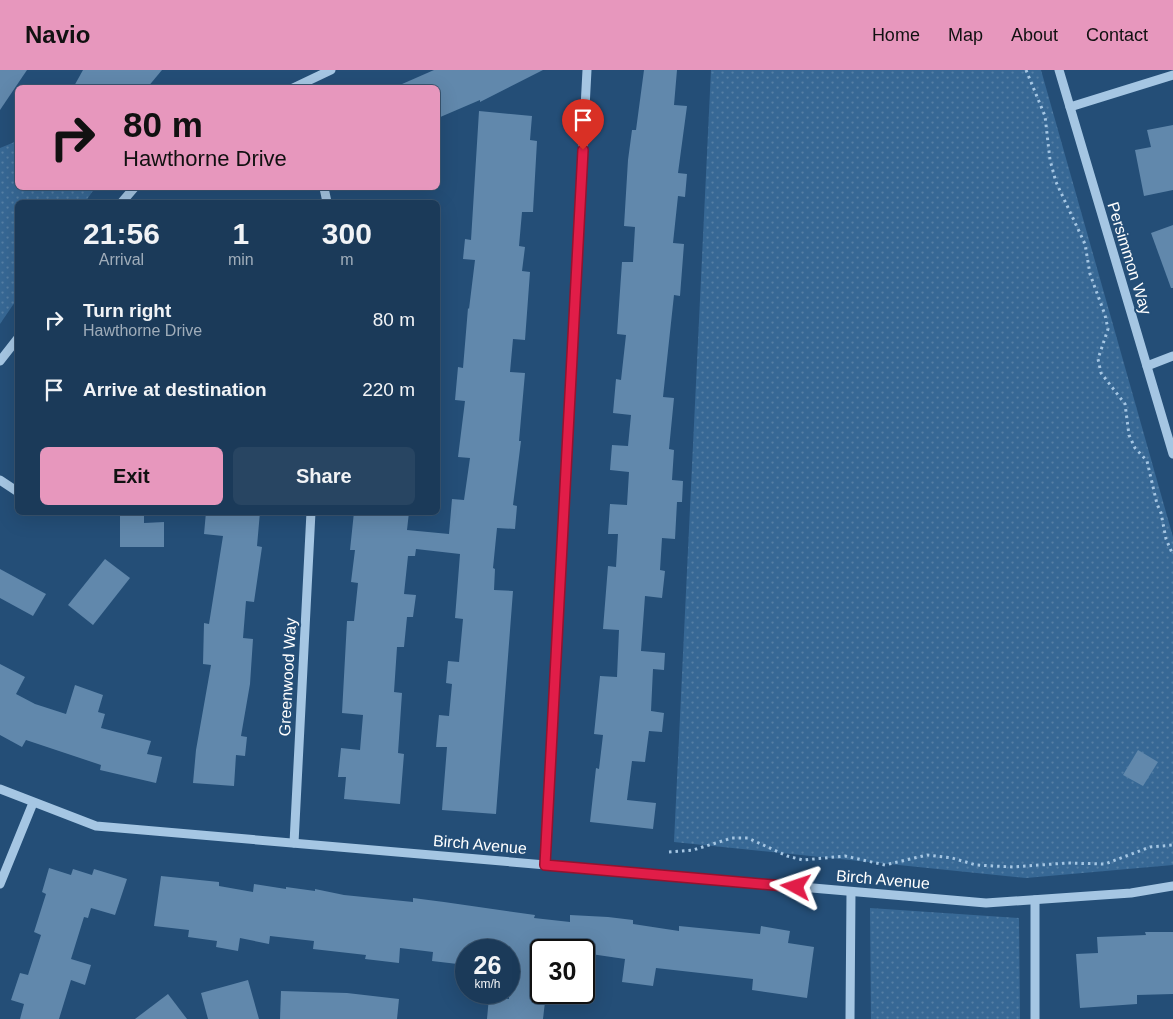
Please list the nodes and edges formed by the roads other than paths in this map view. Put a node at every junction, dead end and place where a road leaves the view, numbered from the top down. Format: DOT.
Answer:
graph roads {
  1 [pos="331,70"];
  2 [pos="587,70"];
  3 [pos="1059,70"];
  4 [pos="1173,74"];
  5 [pos="299,85"];
  6 [pos="1070,107"];
  7 [pos="132,190"];
  8 [pos="124,200"];
  9 [pos="15,342"];
  10 [pos="1173,356"];
  11 [pos="0,361"];
  12 [pos="1147,366"];
  13 [pos="1173,454"];
  14 [pos="0,480"];
  15 [pos="15,490"];
  16 [pos="311,515"];
  17 [pos="0,789"];
  18 [pos="33,803"];
  19 [pos="294,843"];
  20 [pos="545,865"];
  21 [pos="0,884"];
  22 [pos="1173,886"];
  23 [pos="851,892"];
  24 [pos="1035,900"];
  25 [pos="850,1019"];
  26 [pos="1035,1019"];
  1 -- 5 [label="street"];
  2 -- 20 [label="street"];
  3 -- 6 [label="street, Persimmon Way"];
  4 -- 6 [label="street"];
  6 -- 12 [label="street, Persimmon Way"];
  7 -- 8 [label="street"];
  9 -- 11 [label="street"];
  10 -- 12 [label="street"];
  12 -- 13 [label="street, Persimmon Way"];
  14 -- 15 [label="street"];
  16 -- 19 [label="street, Greenwood Way"];
  17 -- 18 [label="street, Birch Avenue"];
  18 -- 19 [label="street, Birch Avenue"];
  18 -- 21 [label="street"];
  19 -- 20 [label="street, Birch Avenue"];
  20 -- 23 [label="street, Birch Avenue"];
  22 -- 24 [label="street, Birch Avenue"];
  23 -- 24 [label="street, Birch Avenue"];
  23 -- 25 [label="street"];
  24 -- 26 [label="street"];
}
